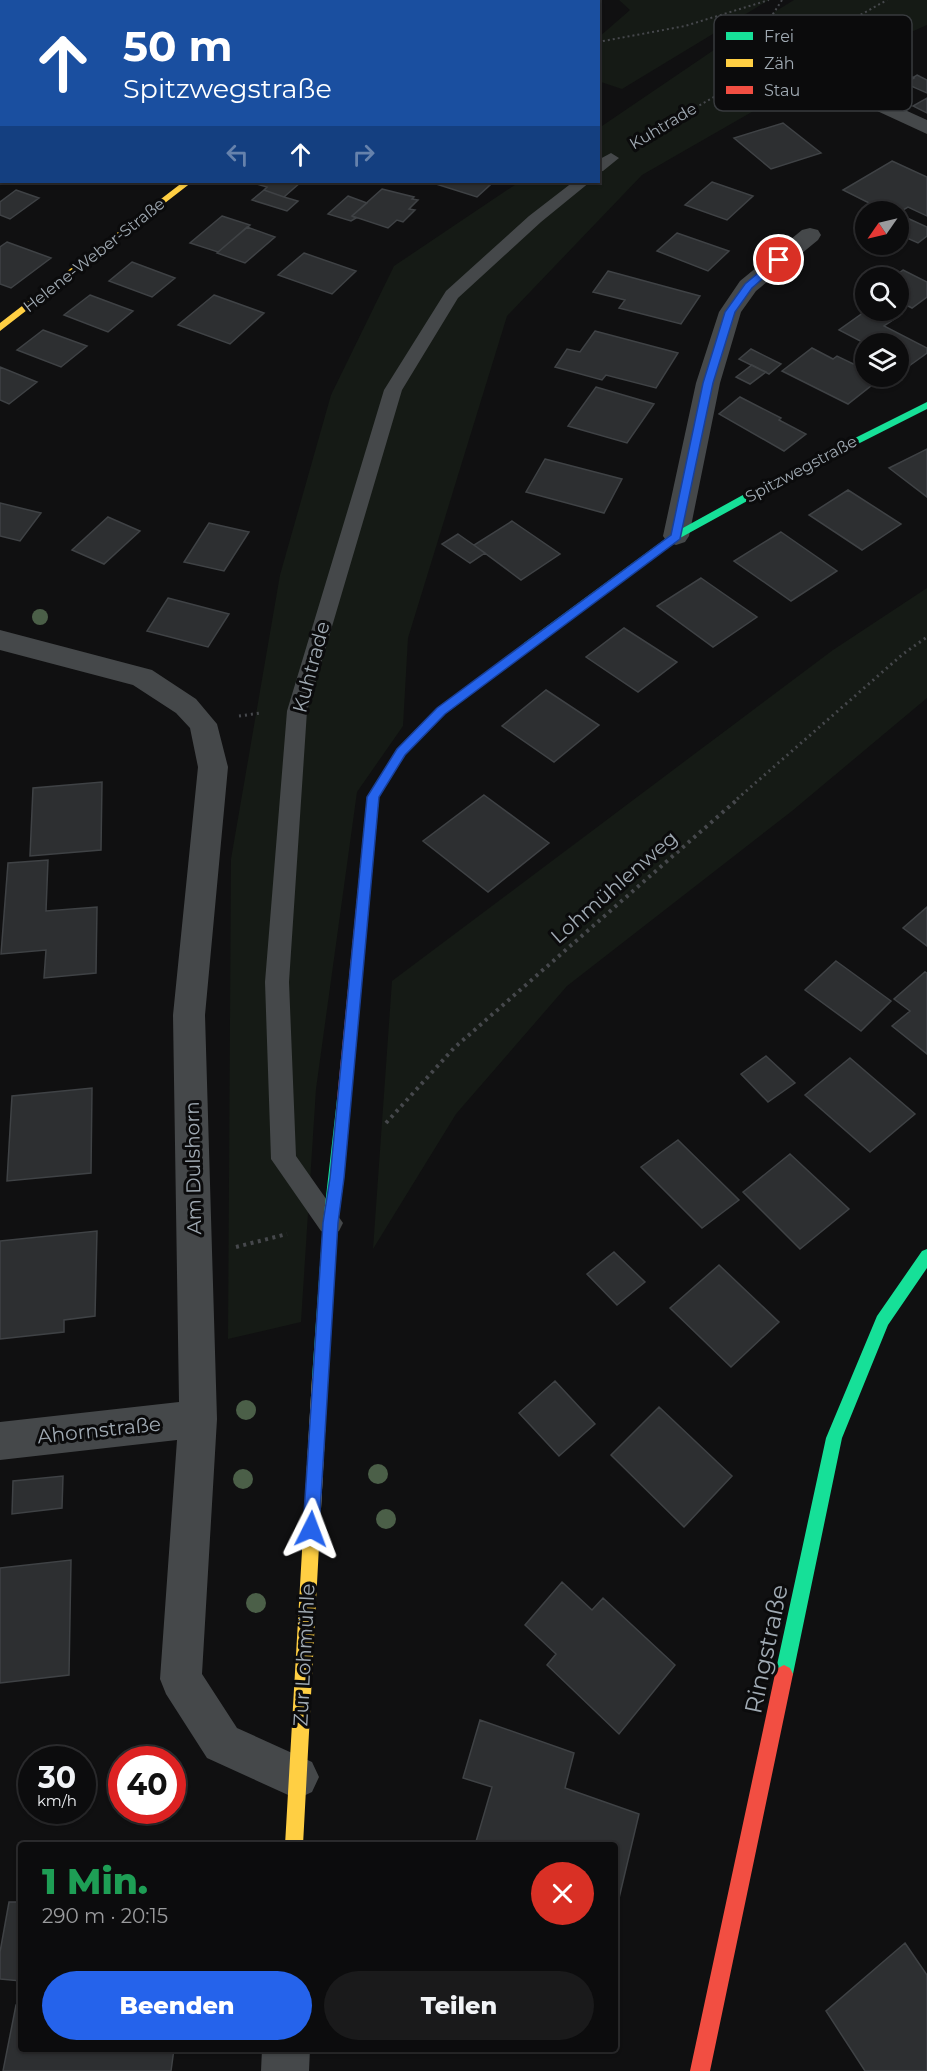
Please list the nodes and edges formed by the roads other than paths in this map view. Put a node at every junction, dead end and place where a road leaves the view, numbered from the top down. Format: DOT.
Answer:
graph roads {
  1 [pos="891,111"];
  2 [pos="927,128"];
  3 [pos="611,158"];
  4 [pos="600,166"];
  5 [pos="187,183"];
  6 [pos="581,183"];
  7 [pos="810,234"];
  8 [pos="0,328"];
  9 [pos="927,405"];
  10 [pos="676,536"];
  11 [pos="0,640"];
  12 [pos="337,1178"];
  13 [pos="330,1223"];
  14 [pos="927,1256"];
  15 [pos="198,1419"];
  16 [pos="0,1441"];
  17 [pos="297,1777"];
  18 [pos="294,1842"];
  19 [pos="286,2052"];
  20 [pos="285,2071"];
  21 [pos="700,2071"];
  1 -- 2 [label="street"];
  3 -- 4 [label="lane, Kuhtrade"];
  5 -- 8 [label="street, Helene-Weber-Straße"];
  6 -- 13 [label="lane, Kuhtrade"];
  7 -- 10 [label="street"];
  9 -- 10 [label="street, Spitzwegstraße"];
  10 -- 12 [label="street, Spitzwegstraße"];
  11 -- 15 [label="street, Am Dulshorn"];
  12 -- 13 [label="street, Zur Lohmühle"];
  13 -- 17 [label="street, Zur Lohmühle"];
  14 -- 21 [label="street, Ringstraße"];
  15 -- 16 [label="street, Ahornstraße"];
  15 -- 17 [label="street, Am Dulshorn"];
  17 -- 18 [label="street, Zur Lohmühle"];
  19 -- 20 [label="street"];
}
